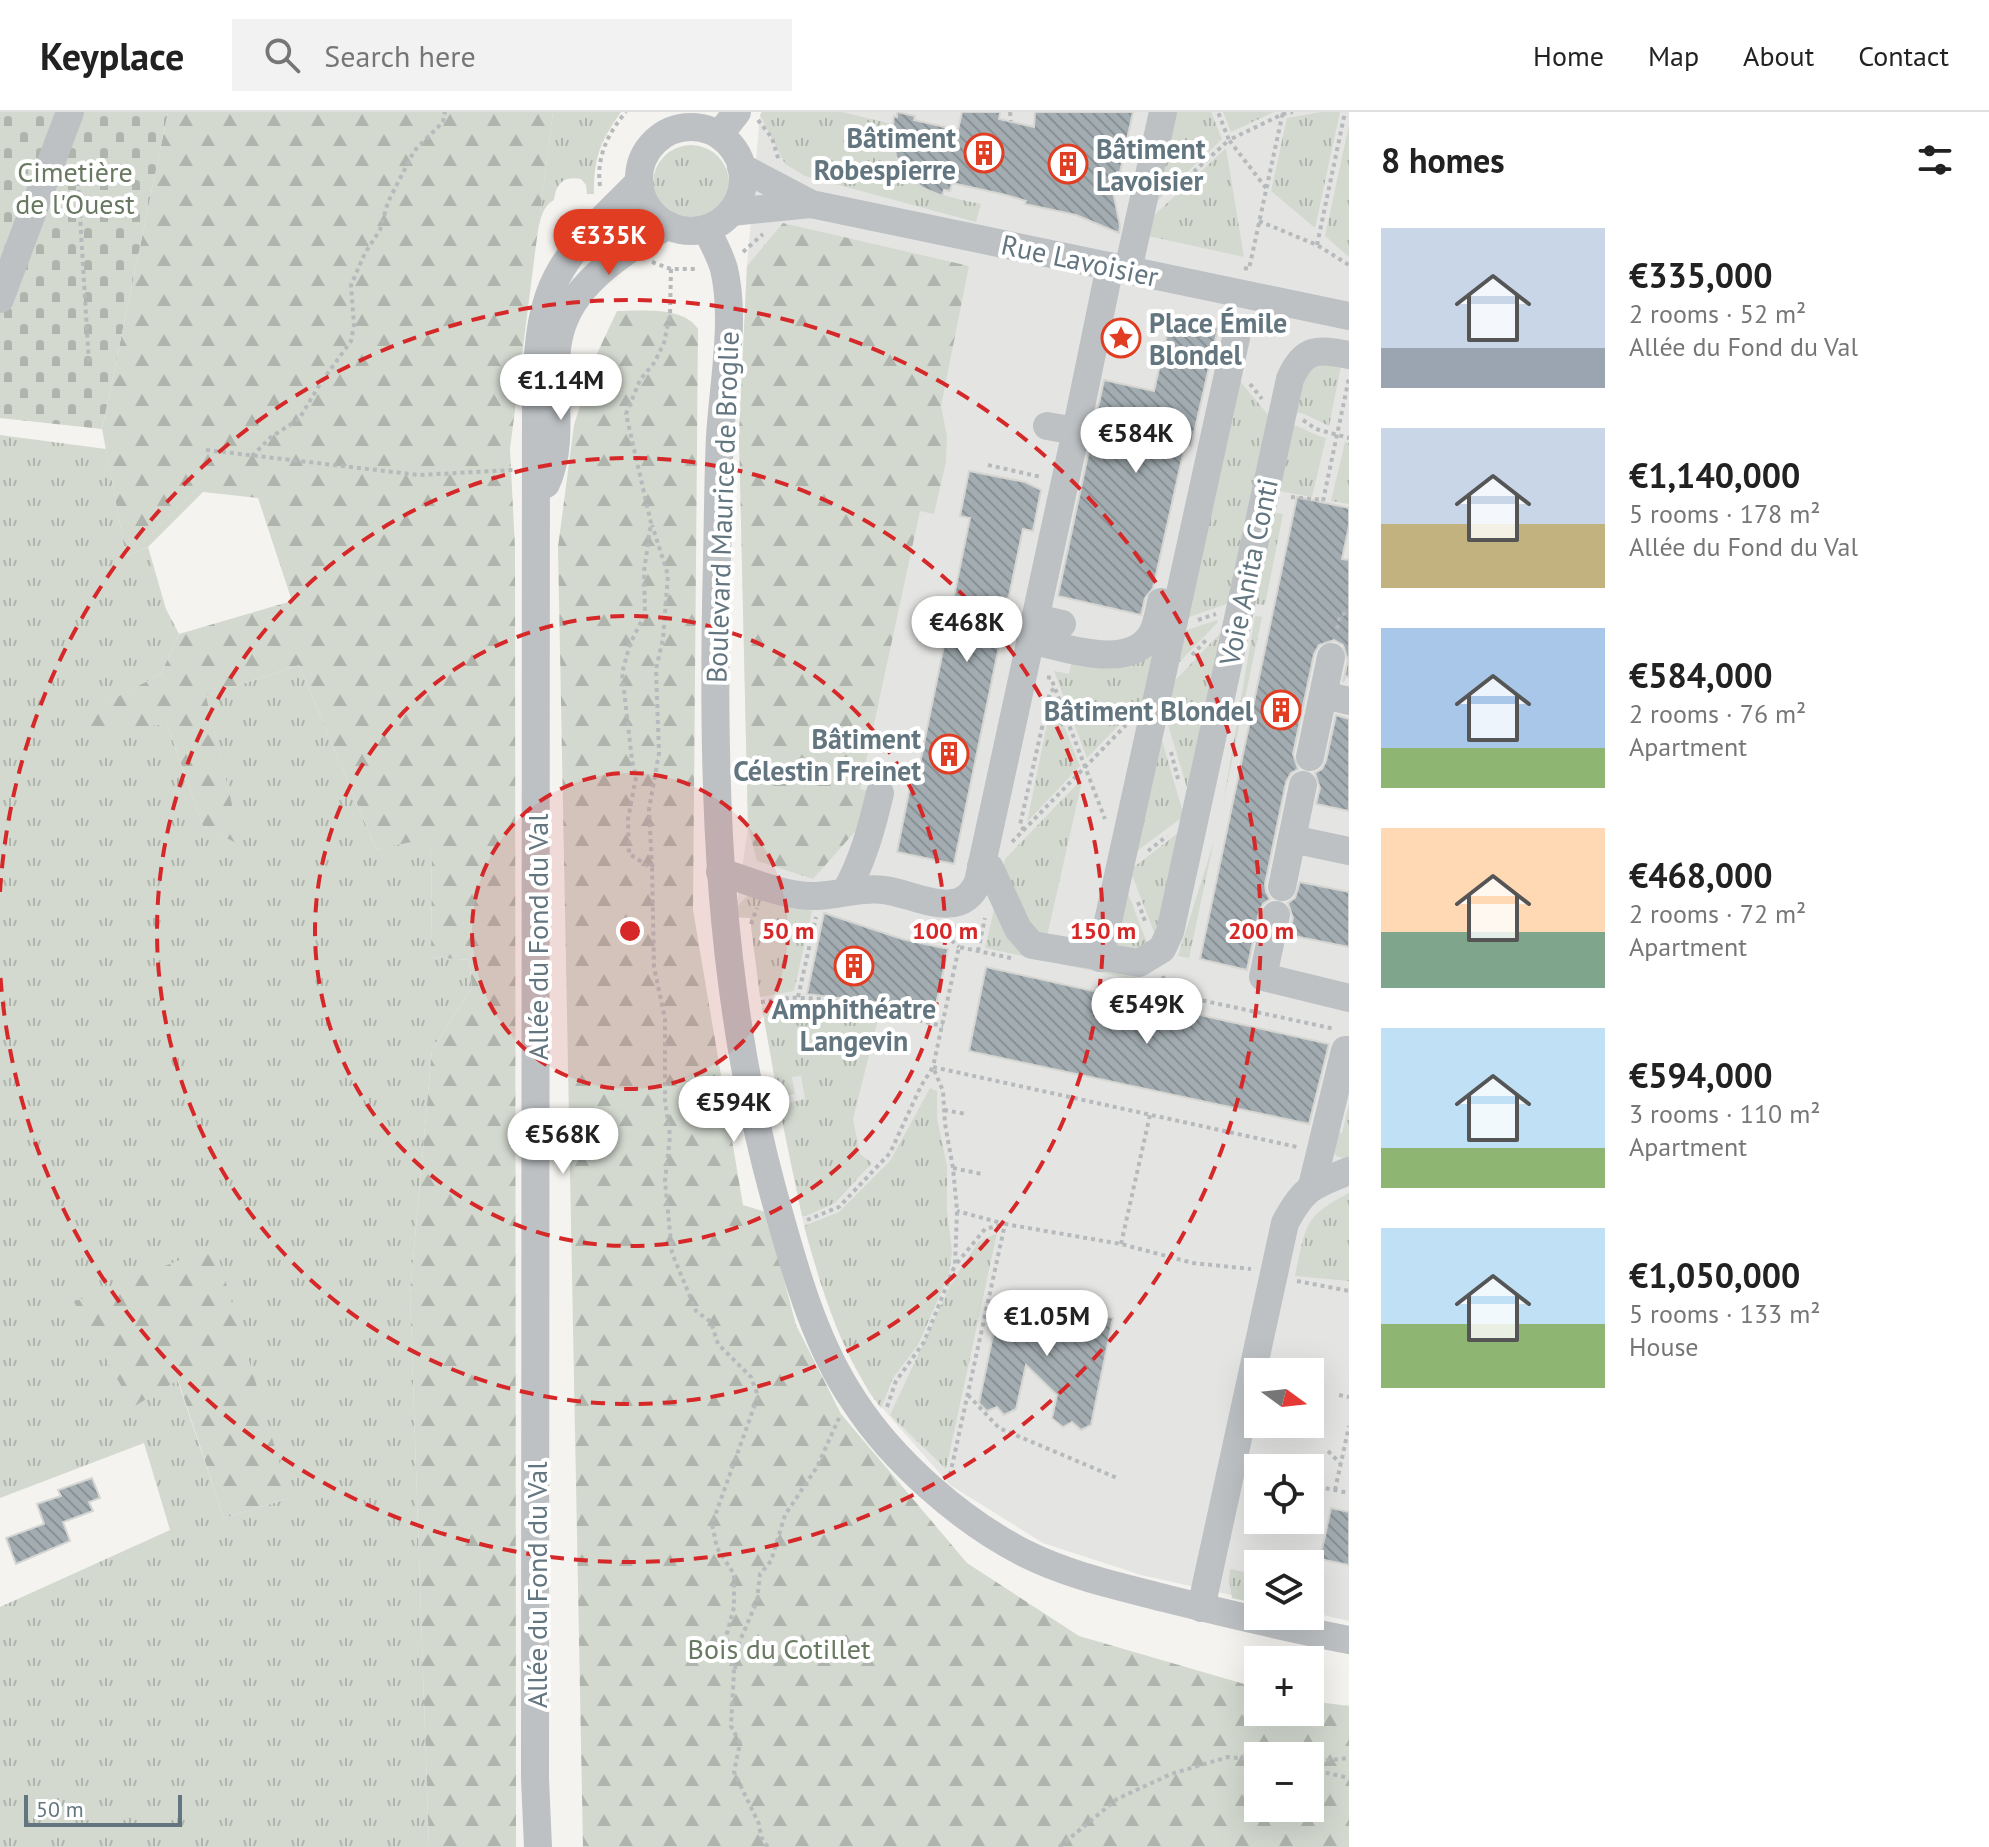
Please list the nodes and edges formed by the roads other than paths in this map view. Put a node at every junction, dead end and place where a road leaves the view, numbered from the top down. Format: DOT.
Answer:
graph roads {
  1 [pos="70,112"];
  2 [pos="737,112"];
  3 [pos="1163,112"];
  4 [pos="719,135"];
  5 [pos="741,167"];
  6 [pos="639,182"];
  7 [pos="811,204"];
  8 [pos="731,212"];
  9 [pos="663,222"];
  10 [pos="706,229"];
  11 [pos="1119,268"];
  12 [pos="0,299"];
  13 [pos="544,315"];
  14 [pos="1349,316"];
  15 [pos="1236,338"];
  16 [pos="1349,355"];
  17 [pos="1047,426"];
  18 [pos="1076,431"];
  19 [pos="1181,461"];
  20 [pos="536,507"];
  21 [pos="1043,627"];
  22 [pos="1331,657"];
  23 [pos="1336,698"];
  24 [pos="1310,757"];
  25 [pos="1303,785"];
  26 [pos="880,793"];
  27 [pos="1292,839"];
  28 [pos="1349,851"];
  29 [pos="992,859"];
  30 [pos="720,872"];
  31 [pos="1282,887"];
  32 [pos="846,891"];
  33 [pos="1276,915"];
  34 [pos="1100,958"];
  35 [pos="1349,998"];
  36 [pos="1349,1050"];
  37 [pos="1349,1171"];
  38 [pos="1312,1186"];
  39 [pos="1201,1608"];
  40 [pos="1349,1640"];
  41 [pos="538,1847"];
  1 -- 12 [label="street"];
  2 -- 4 [label="street"];
  3 -- 11 [label="street"];
  4 -- 5 [label="street"];
  4 -- 6 [label="street"];
  5 -- 7 [label="street, Rue Lavoisier"];
  5 -- 8 [label="street"];
  6 -- 9 [label="street"];
  6 -- 13 [label="street, Allée du Fond du Val"];
  7 -- 8 [label="street, Rue Lavoisier"];
  7 -- 11 [label="street, Rue Lavoisier"];
  8 -- 10 [label="street"];
  9 -- 10 [label="street"];
  9 -- 13 [label="street, Allée du Fond du Val"];
  9 -- 20 [label="street"];
  10 -- 30 [label="street, Boulevard Maurice de Broglie"];
  11 -- 14 [label="street, Rue Lavoisier"];
  11 -- 18 [label="street"];
  13 -- 20 [label="street, Allée du Fond du Val"];
  15 -- 34 [label="street"];
  16 -- 34 [label="street, Voie Anita Conti"];
  17 -- 18 [label="street"];
  18 -- 21 [label="street"];
  19 -- 21 [label="street"];
  20 -- 41 [label="street, Allée du Fond du Val"];
  21 -- 29 [label="street"];
  22 -- 23 [label="street"];
  23 -- 24 [label="street"];
  25 -- 27 [label="street"];
  26 -- 32 [label="street"];
  27 -- 28 [label="street"];
  27 -- 31 [label="street"];
  29 -- 32 [label="street"];
  29 -- 34 [label="street"];
  30 -- 32 [label="street"];
  30 -- 39 [label="street, Boulevard Maurice de Broglie"];
  33 -- 35 [label="street"];
  36 -- 38 [label="street"];
  37 -- 38 [label="street"];
  38 -- 39 [label="street"];
  39 -- 40 [label="street, Boulevard Maurice de Broglie"];
}
